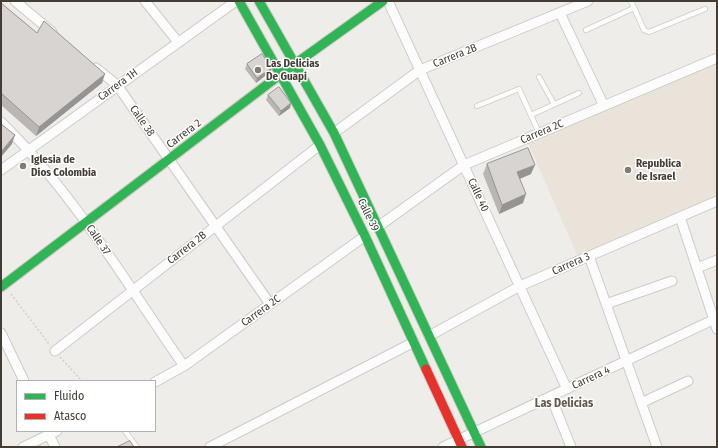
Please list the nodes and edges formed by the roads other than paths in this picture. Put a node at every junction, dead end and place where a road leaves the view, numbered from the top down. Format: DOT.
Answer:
graph roads {
  1 [pos="15,1"];
  2 [pos="145,1"];
  3 [pos="236,1"];
  4 [pos="239,1"];
  5 [pos="259,1"];
  6 [pos="383,1"];
  7 [pos="388,1"];
  8 [pos="588,1"];
  9 [pos="631,1"];
  10 [pos="634,8"];
  11 [pos="704,9"];
  12 [pos="560,12"];
  13 [pos="586,30"];
  14 [pos="57,36"];
  15 [pos="178,42"];
  16 [pos="717,58"];
  17 [pos="87,60"];
  18 [pos="295,64"];
  19 [pos="420,70"];
  20 [pos="281,74"];
  21 [pos="539,77"];
  22 [pos="117,85"];
  23 [pos="579,93"];
  24 [pos="554,104"];
  25 [pos="477,106"];
  26 [pos="604,106"];
  27 [pos="531,115"];
  28 [pos="1,122"];
  29 [pos="334,133"];
  30 [pos="539,133"];
  31 [pos="320,145"];
  32 [pos="30,150"];
  33 [pos="169,160"];
  34 [pos="464,165"];
  35 [pos="1,170"];
  36 [pos="717,201"];
  37 [pos="680,217"];
  38 [pos="86,223"];
  39 [pos="215,226"];
  40 [pos="379,226"];
  41 [pos="365,236"];
  42 [pos="589,256"];
  43 [pos="717,260"];
  44 [pos="697,268"];
  45 [pos="672,282"];
  46 [pos="2,286"];
  47 [pos="520,286"];
  48 [pos="132,291"];
  49 [pos="270,304"];
  50 [pos="606,304"];
  51 [pos="716,322"];
  52 [pos="1,333"];
  53 [pos="429,336"];
  54 [pos="414,342"];
  55 [pos="54,350"];
  56 [pos="626,361"];
  57 [pos="184,366"];
  58 [pos="24,380"];
  59 [pos="156,381"];
  60 [pos="688,381"];
  61 [pos="567,389"];
  62 [pos="551,397"];
  63 [pos="641,403"];
  64 [pos="51,432"];
  65 [pos="126,432"];
  66 [pos="475,432"];
  67 [pos="460,443"];
  68 [pos="23,447"];
  69 [pos="55,447"];
  70 [pos="137,447"];
  71 [pos="210,447"];
  72 [pos="444,447"];
  73 [pos="481,447"];
  74 [pos="571,447"];
  75 [pos="657,447"];
  1 -- 14 [label="street"];
  2 -- 15 [label="street"];
  3 -- 15 [label="street, Carrera 1H"];
  4 -- 20 [label="street, Calle 39"];
  5 -- 18 [label="street, Calle 39"];
  6 -- 18 [label="street, Carrera 2"];
  7 -- 19 [label="street, Calle 40"];
  8 -- 12 [label="street, Carrera 2B"];
  9 -- 10 [label="lane"];
  10 -- 11 [label="lane"];
  10 -- 13 [label="lane"];
  12 -- 19 [label="street, Carrera 2B"];
  12 -- 26 [label="street"];
  15 -- 22 [label="street, Carrera 1H"];
  16 -- 26 [label="street, Carrera 2C"];
  17 -- 22 [label="street, Calle 38"];
  18 -- 20 [label="street, Carrera 2"];
  18 -- 29 [label="street, Calle 39"];
  19 -- 29 [label="street, Carrera 2B"];
  19 -- 34 [label="street, Calle 40"];
  20 -- 31 [label="street, Calle 39"];
  20 -- 33 [label="street, Carrera 2"];
  21 -- 24 [label="lane"];
  22 -- 32 [label="street, Carrera 1H"];
  22 -- 33 [label="street, Calle 38"];
  23 -- 24 [label="lane"];
  24 -- 27 [label="lane"];
  25 -- 27 [label="lane"];
  26 -- 30 [label="street, Carrera 2C"];
  27 -- 30 [label="lane"];
  28 -- 32 [label="street, Calle 37"];
  29 -- 40 [label="street, Calle 39"];
  30 -- 34 [label="street, Carrera 2C"];
  31 -- 39 [label="street, Carrera 2B"];
  31 -- 41 [label="street, Calle 39"];
  32 -- 35 [label="street, Carrera 1H"];
  32 -- 38 [label="street, Calle 37"];
  33 -- 38 [label="street, Carrera 2"];
  33 -- 39 [label="street, Calle 38"];
  34 -- 40 [label="street, Carrera 2C"];
  34 -- 47 [label="street, Calle 40"];
  36 -- 37 [label="street, Carrera 3"];
  37 -- 42 [label="street, Carrera 3"];
  37 -- 44 [label="street"];
  38 -- 46 [label="street, Carrera 2"];
  38 -- 48 [label="street, Calle 37"];
  39 -- 48 [label="street, Carrera 2B"];
  39 -- 49 [label="street, Calle 38"];
  40 -- 53 [label="street, Calle 39"];
  41 -- 49 [label="street, Carrera 2C"];
  41 -- 54 [label="street, Calle 39"];
  42 -- 47 [label="street, Carrera 3"];
  42 -- 50 [label="street"];
  43 -- 44 [label="street"];
  44 -- 51 [label="street"];
  45 -- 50 [label="street"];
  47 -- 53 [label="street, Carrera 3"];
  47 -- 61 [label="street, Calle 40"];
  48 -- 55 [label="street, Carrera 2B"];
  48 -- 57 [label="street, Calle 37"];
  49 -- 57 [label="street, Carrera 2C"];
  50 -- 56 [label="street"];
  51 -- 56 [label="street, Carrera 4"];
  52 -- 58 [label="street"];
  53 -- 66 [label="street, Calle 39"];
  54 -- 67 [label="street, Calle 39"];
  54 -- 71 [label="street"];
  56 -- 61 [label="street, Carrera 4"];
  56 -- 63 [label="street"];
  57 -- 59 [label="street, Carrera 2C"];
  60 -- 63 [label="street"];
  61 -- 62 [label="street, Carrera 4"];
  62 -- 66 [label="street, Carrera 4"];
  62 -- 74 [label="street"];
  63 -- 75 [label="street"];
  64 -- 68 [label="street"];
  64 -- 69 [label="street"];
  65 -- 70 [label="lane"];
  66 -- 67 [label="street, Carrera 4"];
  66 -- 73 [label="street, Calle 39"];
  67 -- 72 [label="street, Carrera 4"];
}
